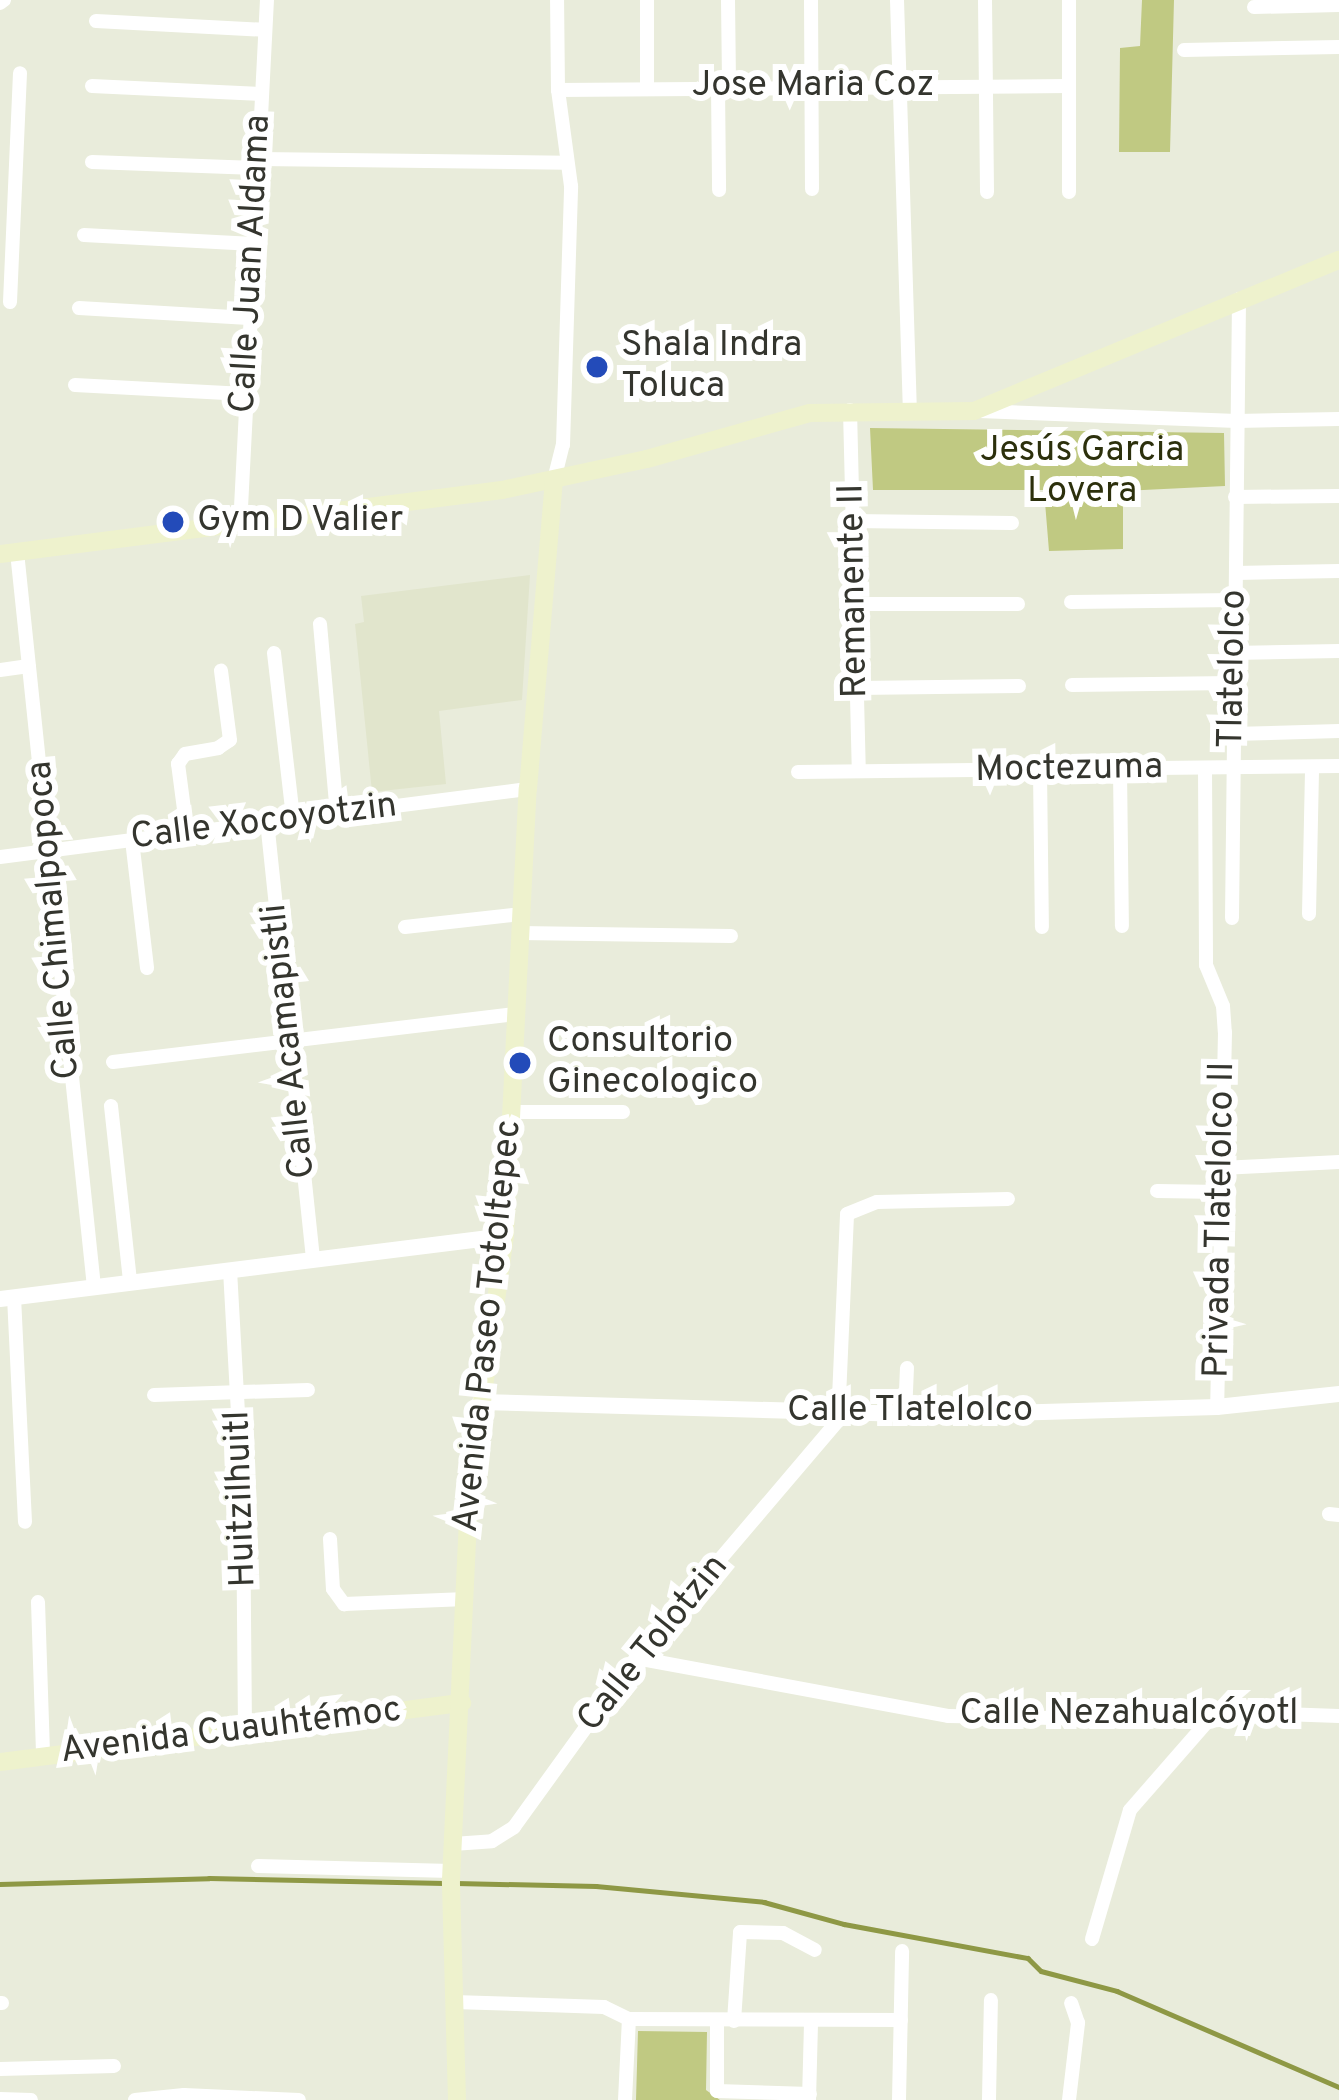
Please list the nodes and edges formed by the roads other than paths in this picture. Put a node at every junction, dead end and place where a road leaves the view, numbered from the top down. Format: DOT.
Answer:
graph roads {
  1 [pos="267,0"];
  2 [pos="557,0"];
  3 [pos="647,0"];
  4 [pos="728,0"];
  5 [pos="811,0"];
  6 [pos="897,0"];
  7 [pos="985,0"];
  8 [pos="1070,0"];
  9 [pos="1339,5"];
  10 [pos="1254,7"];
  11 [pos="96,21"];
  12 [pos="265,30"];
  13 [pos="1339,47"];
  14 [pos="1184,50"];
  15 [pos="20,73"];
  16 [pos="92,86"];
  17 [pos="898,86"];
  18 [pos="986,86"];
  19 [pos="1069,86"];
  20 [pos="724,87"];
  21 [pos="811,87"];
  22 [pos="647,88"];
  23 [pos="558,90"];
  24 [pos="261,94"];
  25 [pos="92,162"];
  26 [pos="566,163"];
  27 [pos="259,164"];
  28 [pos="7,183"];
  29 [pos="812,189"];
  30 [pos="719,190"];
  31 [pos="987,192"];
  32 [pos="1070,192"];
  33 [pos="84,235"];
  34 [pos="254,244"];
  35 [pos="1339,260"];
  36 [pos="1239,299"];
  37 [pos="10,302"];
  38 [pos="80,308"];
  39 [pos="249,318"];
  40 [pos="75,385"];
  41 [pos="245,394"];
  42 [pos="850,410"];
  43 [pos="910,410"];
  44 [pos="974,410"];
  45 [pos="1339,419"];
  46 [pos="1237,421"];
  47 [pos="554,480"];
  48 [pos="1339,496"];
  49 [pos="1235,497"];
  50 [pos="853,521"];
  51 [pos="1012,523"];
  52 [pos="241,527"];
  53 [pos="9,553"];
  54 [pos="1339,571"];
  55 [pos="1236,573"];
  56 [pos="1235,600"];
  57 [pos="1071,602"];
  58 [pos="854,604"];
  59 [pos="1018,604"];
  60 [pos="320,624"];
  61 [pos="1339,651"];
  62 [pos="1232,652"];
  63 [pos="274,653"];
  64 [pos="29,666"];
  65 [pos="0,670"];
  66 [pos="221,671"];
  67 [pos="1232,683"];
  68 [pos="1072,685"];
  69 [pos="1019,686"];
  70 [pos="857,688"];
  71 [pos="1339,731"];
  72 [pos="1232,734"];
  73 [pos="1339,766"];
  74 [pos="1312,767"];
  75 [pos="1205,768"];
  76 [pos="1233,768"];
  77 [pos="1120,770"];
  78 [pos="1040,771"];
  79 [pos="798,772"];
  80 [pos="859,772"];
  81 [pos="528,790"];
  82 [pos="338,814"];
  83 [pos="293,817"];
  84 [pos="267,821"];
  85 [pos="188,832"];
  86 [pos="132,840"];
  87 [pos="50,850"];
  88 [pos="0,857"];
  89 [pos="1309,914"];
  90 [pos="1232,918"];
  91 [pos="520,923"];
  92 [pos="1122,926"];
  93 [pos="405,927"];
  94 [pos="1042,927"];
  95 [pos="731,936"];
  96 [pos="147,968"];
  97 [pos="516,1014"];
  98 [pos="290,1039"];
  99 [pos="113,1062"];
  100 [pos="111,1106"];
  101 [pos="511,1112"];
  102 [pos="623,1112"];
  103 [pos="1339,1162"];
  104 [pos="1221,1168"];
  105 [pos="1157,1191"];
  106 [pos="1221,1192"];
  107 [pos="1008,1199"];
  108 [pos="505,1236"];
  109 [pos="313,1260"];
  110 [pos="230,1270"];
  111 [pos="130,1282"];
  112 [pos="94,1287"];
  113 [pos="7,1298"];
  114 [pos="907,1368"];
  115 [pos="308,1390"];
  116 [pos="238,1391"];
  117 [pos="1339,1394"];
  118 [pos="154,1395"];
  119 [pos="480,1402"];
  120 [pos="1217,1407"];
  121 [pos="839,1414"];
  122 [pos="905,1415"];
  123 [pos="25,1522"];
  124 [pos="330,1539"];
  125 [pos="466,1599"];
  126 [pos="38,1602"];
  127 [pos="636,1658"];
  128 [pos="462,1703"];
  129 [pos="1339,1716"];
  130 [pos="1208,1721"];
  131 [pos="245,1729"];
  132 [pos="43,1756"];
  133 [pos="0,1762"];
  134 [pos="453,1844"];
  135 [pos="257,1867"];
  136 [pos="451,1879"];
  137 [pos="1092,1939"];
  138 [pos="815,1950"];
  139 [pos="902,1951"];
  140 [pos="991,2000"];
  141 [pos="454,2002"];
  142 [pos="1071,2003"];
  143 [pos="628,2019"];
  144 [pos="901,2020"];
  145 [pos="717,2021"];
  146 [pos="734,2021"];
  147 [pos="812,2021"];
  148 [pos="114,2066"];
  149 [pos="0,2069"];
  150 [pos="810,2097"];
  151 [pos="0,2099"];
  152 [pos="31,2100"];
  153 [pos="135,2100"];
  154 [pos="299,2100"];
  155 [pos="457,2100"];
  156 [pos="626,2100"];
  157 [pos="898,2100"];
  158 [pos="989,2100"];
  159 [pos="1069,2100"];
  1 -- 12 [label="street, Calle Juan Aldama"];
  2 -- 23 [label="street"];
  3 -- 22 [label="street"];
  4 -- 20 [label="street"];
  5 -- 21 [label="street"];
  6 -- 17 [label="street"];
  7 -- 18 [label="street"];
  8 -- 19 [label="street"];
  9 -- 10 [label="street"];
  11 -- 12 [label="street"];
  12 -- 24 [label="street, Calle Juan Aldama"];
  13 -- 14 [label="street"];
  15 -- 28 [label="street"];
  16 -- 24 [label="street"];
  17 -- 18 [label="street, Jose Maria Coz"];
  17 -- 21 [label="street, Jose Maria Coz"];
  17 -- 43 [label="street"];
  18 -- 19 [label="street, Jose Maria Coz"];
  18 -- 31 [label="street"];
  19 -- 32 [label="street"];
  20 -- 21 [label="street, Jose Maria Coz"];
  20 -- 22 [label="street, Jose Maria Coz"];
  20 -- 30 [label="street"];
  21 -- 29 [label="street"];
  22 -- 23 [label="street, Jose Maria Coz"];
  23 -- 26 [label="street"];
  24 -- 27 [label="street, Calle Juan Aldama"];
  25 -- 27 [label="street"];
  26 -- 27 [label="street"];
  26 -- 47 [label="street"];
  27 -- 34 [label="street, Calle Juan Aldama"];
  28 -- 37 [label="street"];
  33 -- 34 [label="street"];
  34 -- 39 [label="street, Calle Juan Aldama"];
  35 -- 36 [label="main road"];
  36 -- 44 [label="main road"];
  36 -- 46 [label="street, Tlatelolco"];
  38 -- 39 [label="street"];
  39 -- 41 [label="street, Calle Juan Aldama"];
  40 -- 41 [label="street"];
  41 -- 52 [label="street, Calle Juan Aldama"];
  42 -- 43 [label="main road"];
  42 -- 47 [label="main road"];
  42 -- 50 [label="street, Remanente II"];
  43 -- 44 [label="main road"];
  44 -- 46 [label="street"];
  45 -- 46 [label="street"];
  46 -- 49 [label="street, Tlatelolco"];
  47 -- 52 [label="main road"];
  47 -- 81 [label="main road, Avenida Paseo Totoltepec"];
  48 -- 49 [label="street"];
  49 -- 55 [label="street, Tlatelolco"];
  50 -- 51 [label="street"];
  50 -- 58 [label="street, Remanente II"];
  52 -- 53 [label="main road"];
  53 -- 64 [label="street, Calle Chimalpopoca"];
  54 -- 55 [label="street"];
  55 -- 56 [label="street, Tlatelolco"];
  56 -- 57 [label="street"];
  56 -- 62 [label="street, Tlatelolco"];
  58 -- 59 [label="street"];
  58 -- 70 [label="street, Remanente II"];
  60 -- 82 [label="street"];
  61 -- 62 [label="street"];
  62 -- 67 [label="street, Tlatelolco"];
  63 -- 83 [label="street"];
  64 -- 65 [label="street"];
  64 -- 87 [label="street, Calle Chimalpopoca"];
  66 -- 85 [label="street"];
  67 -- 68 [label="street"];
  67 -- 72 [label="street, Tlatelolco"];
  69 -- 70 [label="street"];
  70 -- 80 [label="street, Remanente II"];
  71 -- 72 [label="street"];
  72 -- 76 [label="street, Tlatelolco"];
  73 -- 74 [label="street, Moctezuma"];
  74 -- 76 [label="street, Moctezuma"];
  74 -- 89 [label="street"];
  75 -- 76 [label="street, Moctezuma"];
  75 -- 77 [label="street, Moctezuma"];
  75 -- 104 [label="street, Privada Tlatelolco II"];
  76 -- 90 [label="street, Tlatelolco"];
  77 -- 78 [label="street, Moctezuma"];
  77 -- 92 [label="street"];
  78 -- 80 [label="street, Moctezuma"];
  78 -- 94 [label="street"];
  79 -- 80 [label="street, Moctezuma"];
  81 -- 82 [label="street, Calle Xocoyotzin"];
  81 -- 91 [label="main road, Avenida Paseo Totoltepec"];
  82 -- 83 [label="street, Calle Xocoyotzin"];
  83 -- 84 [label="street, Calle Xocoyotzin"];
  84 -- 85 [label="street, Calle Xocoyotzin"];
  84 -- 98 [label="street, Calle Acamapistli"];
  85 -- 86 [label="street, Calle Xocoyotzin"];
  86 -- 87 [label="street, Calle Xocoyotzin"];
  86 -- 96 [label="street"];
  87 -- 88 [label="street, Calle Xocoyotzin"];
  87 -- 112 [label="street, Calle Chimalpopoca"];
  91 -- 93 [label="street"];
  91 -- 95 [label="street"];
  91 -- 97 [label="main road, Avenida Paseo Totoltepec"];
  97 -- 98 [label="street"];
  97 -- 101 [label="main road, Avenida Paseo Totoltepec"];
  98 -- 99 [label="street"];
  98 -- 109 [label="street, Calle Acamapistli"];
  100 -- 111 [label="street"];
  101 -- 102 [label="street"];
  101 -- 108 [label="main road, Avenida Paseo Totoltepec"];
  103 -- 104 [label="street"];
  104 -- 106 [label="street, Privada Tlatelolco II"];
  105 -- 106 [label="street"];
  106 -- 120 [label="street, Privada Tlatelolco II"];
  107 -- 121 [label="street"];
  108 -- 109 [label="street"];
  108 -- 119 [label="main road, Avenida Paseo Totoltepec"];
  109 -- 110 [label="street"];
  110 -- 111 [label="street"];
  110 -- 116 [label="street, Huitzilhuitl"];
  111 -- 112 [label="street"];
  112 -- 113 [label="street"];
  113 -- 123 [label="street"];
  114 -- 122 [label="street"];
  115 -- 116 [label="street"];
  116 -- 118 [label="street"];
  116 -- 131 [label="street, Huitzilhuitl"];
  117 -- 120 [label="street, Calle Tlatelolco"];
  119 -- 121 [label="street, Calle Tlatelolco"];
  119 -- 125 [label="main road, Avenida Paseo Totoltepec"];
  120 -- 122 [label="street, Calle Tlatelolco"];
  121 -- 122 [label="street, Calle Tlatelolco"];
  121 -- 127 [label="street, Calle Tolotzin"];
  124 -- 125 [label="street"];
  125 -- 128 [label="main road, Avenida Paseo Totoltepec"];
  126 -- 132 [label="street"];
  127 -- 130 [label="street, Calle Nezahualcóyotl"];
  127 -- 134 [label="street, Calle Tolotzin"];
  128 -- 131 [label="main road, Avenida Cuauhtémoc"];
  128 -- 134 [label="main road, Avenida Paseo Totoltepec"];
  129 -- 130 [label="street, Calle Nezahualcóyotl"];
  130 -- 137 [label="street"];
  131 -- 132 [label="main road, Avenida Cuauhtémoc"];
  132 -- 133 [label="main road, Avenida Cuauhtémoc"];
  134 -- 136 [label="main road, Avenida Paseo Totoltepec"];
  135 -- 136 [label="street"];
  136 -- 141 [label="main road, Avenida Paseo Totoltepec"];
  138 -- 146 [label="street"];
  139 -- 144 [label="street"];
  140 -- 158 [label="street"];
  141 -- 143 [label="street"];
  141 -- 155 [label="main road, Avenida Paseo Totoltepec"];
  142 -- 159 [label="street"];
  143 -- 145 [label="street"];
  143 -- 156 [label="street"];
  144 -- 147 [label="street"];
  144 -- 157 [label="street"];
  145 -- 146 [label="street"];
  145 -- 150 [label="street"];
  146 -- 147 [label="street"];
  147 -- 150 [label="street"];
  148 -- 149 [label="street"];
  151 -- 152 [label="street"];
  153 -- 154 [label="street"];
}
